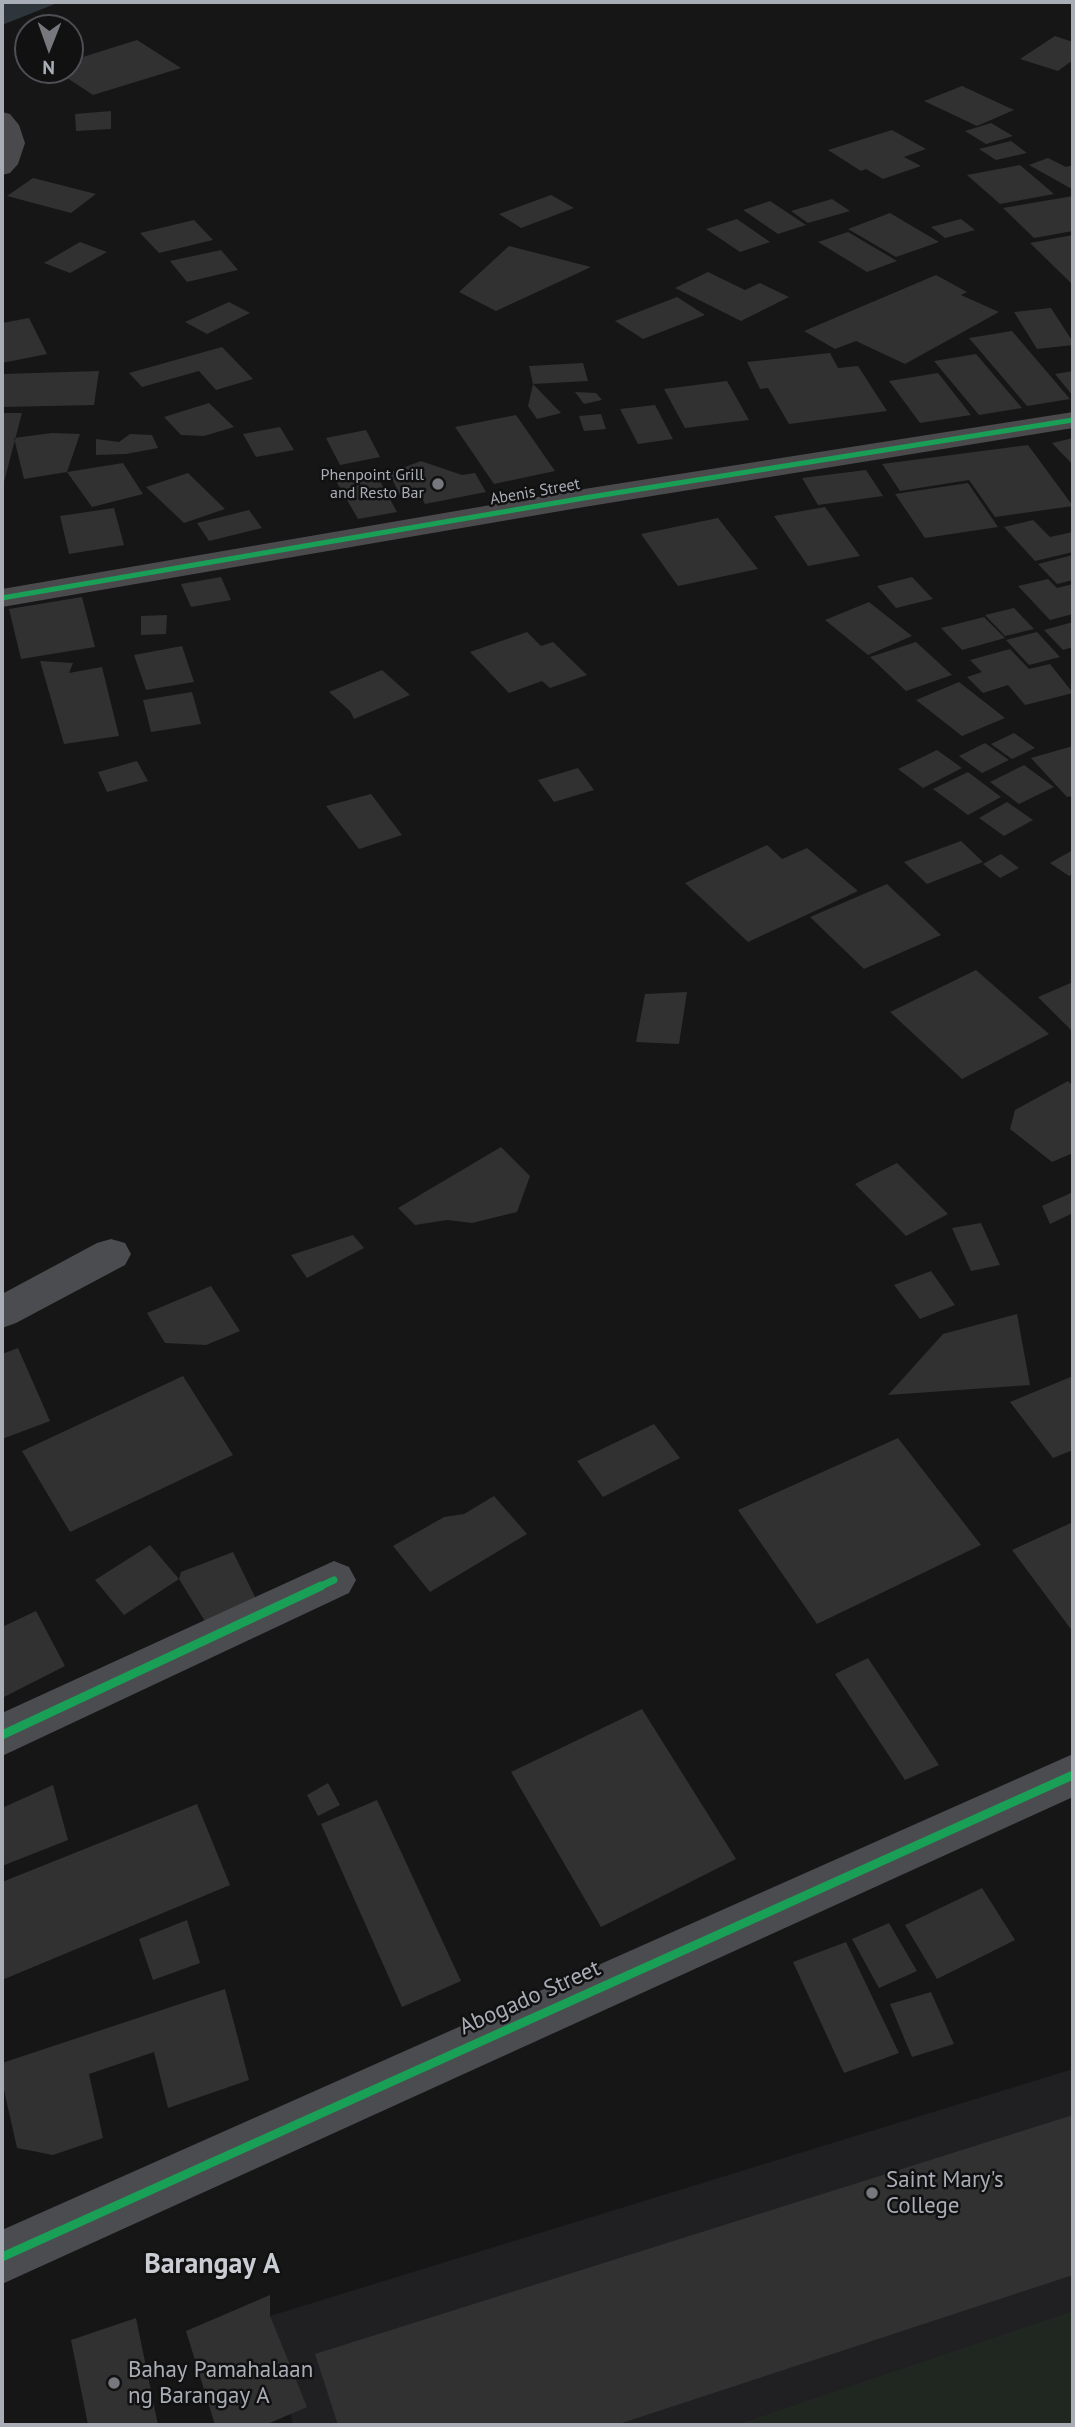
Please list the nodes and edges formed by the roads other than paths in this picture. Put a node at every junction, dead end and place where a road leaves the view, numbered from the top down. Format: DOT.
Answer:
graph roads {
  1 [pos="6,124"];
  2 [pos="2,168"];
  3 [pos="1073,420"];
  4 [pos="2,598"];
  5 [pos="111,1254"];
  6 [pos="2,1312"];
  7 [pos="334,1580"];
  8 [pos="2,1735"];
  9 [pos="1073,1775"];
  10 [pos="2,2257"];
  1 -- 2 [label="street"];
  3 -- 4 [label="street, Abenis Street"];
  5 -- 6 [label="street"];
  7 -- 8 [label="street"];
  9 -- 10 [label="street, Abogado Street"];
}
